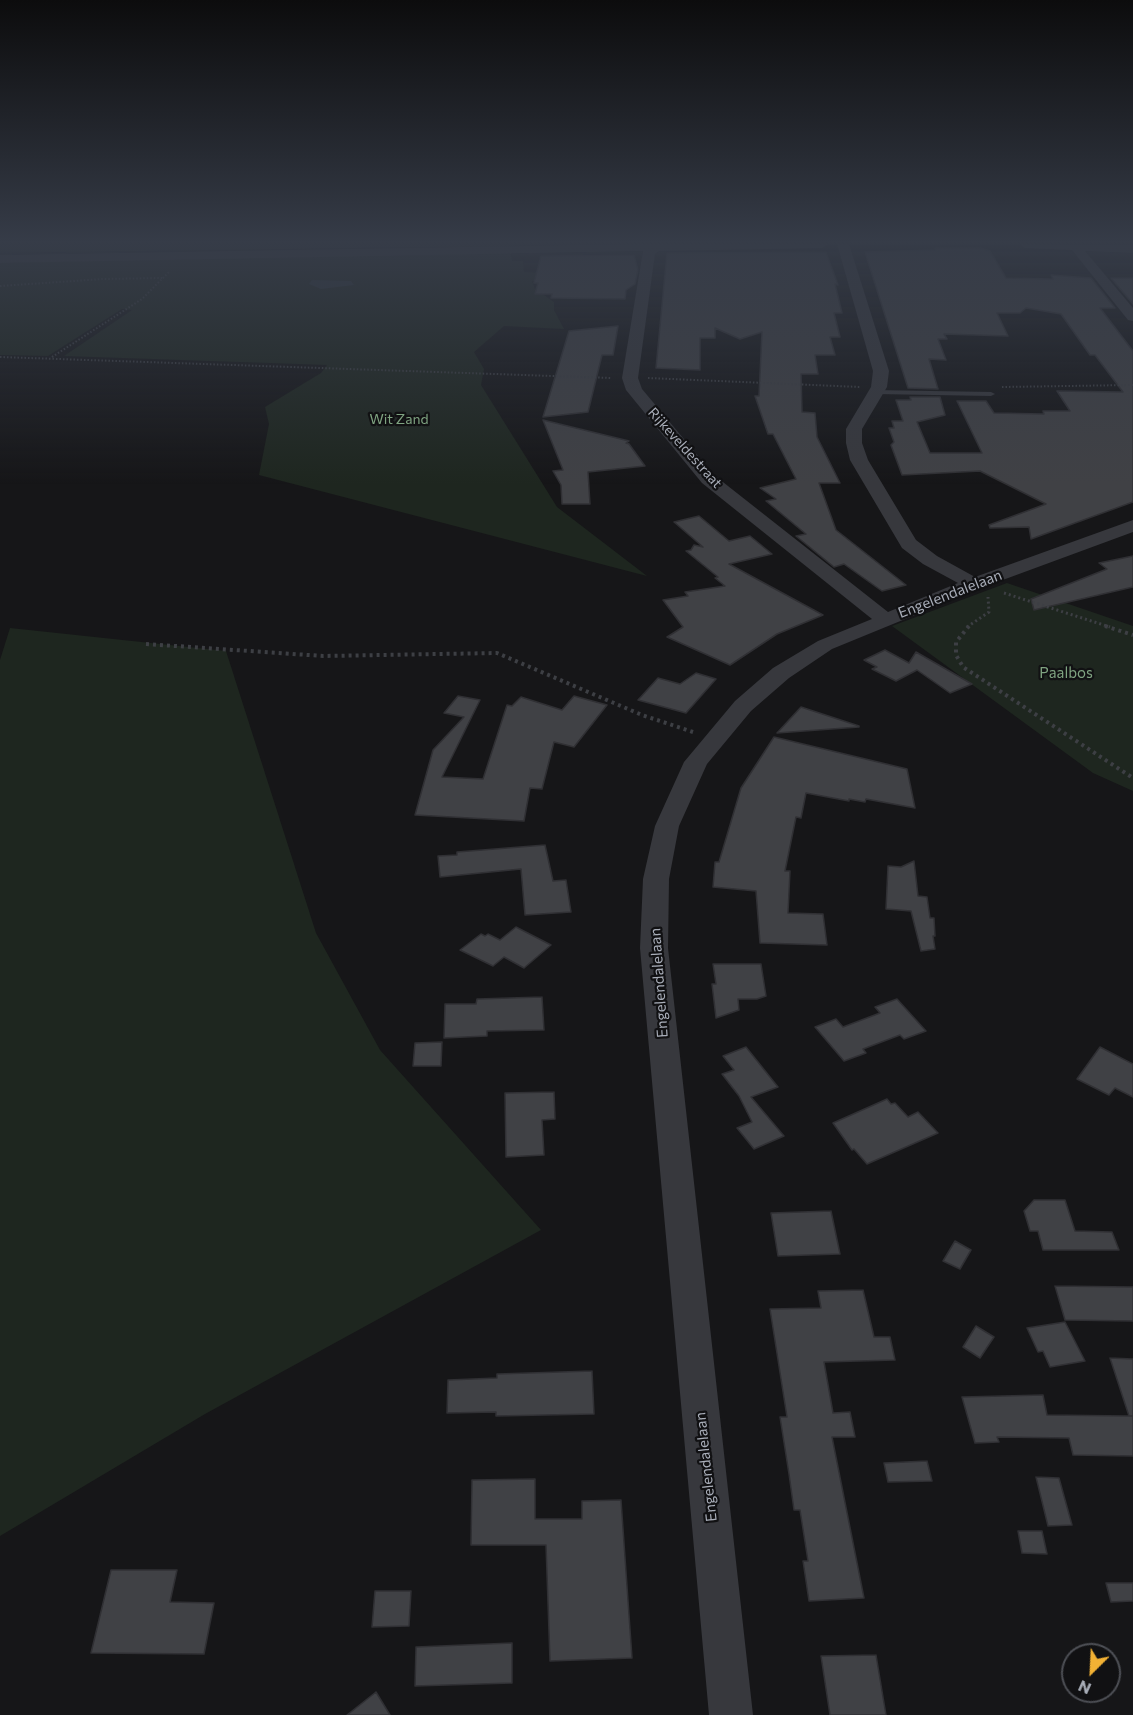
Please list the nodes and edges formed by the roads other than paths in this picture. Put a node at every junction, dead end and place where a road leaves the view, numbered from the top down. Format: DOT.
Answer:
graph roads {
  1 [pos="638,324"];
  2 [pos="867,324"];
  3 [pos="877,390"];
  4 [pos="991,394"];
  5 [pos="1133,526"];
  6 [pos="974,584"];
  7 [pos="885,619"];
  8 [pos="731,1715"];
  1 -- 7 [label="street, Rijkeveldestraat"];
  2 -- 3 [label="street"];
  3 -- 4 [label="lane"];
  3 -- 6 [label="street"];
  5 -- 6 [label="street, Engelendalelaan"];
  6 -- 7 [label="street, Engelendalelaan"];
  7 -- 8 [label="street, Engelendalelaan"];
}
